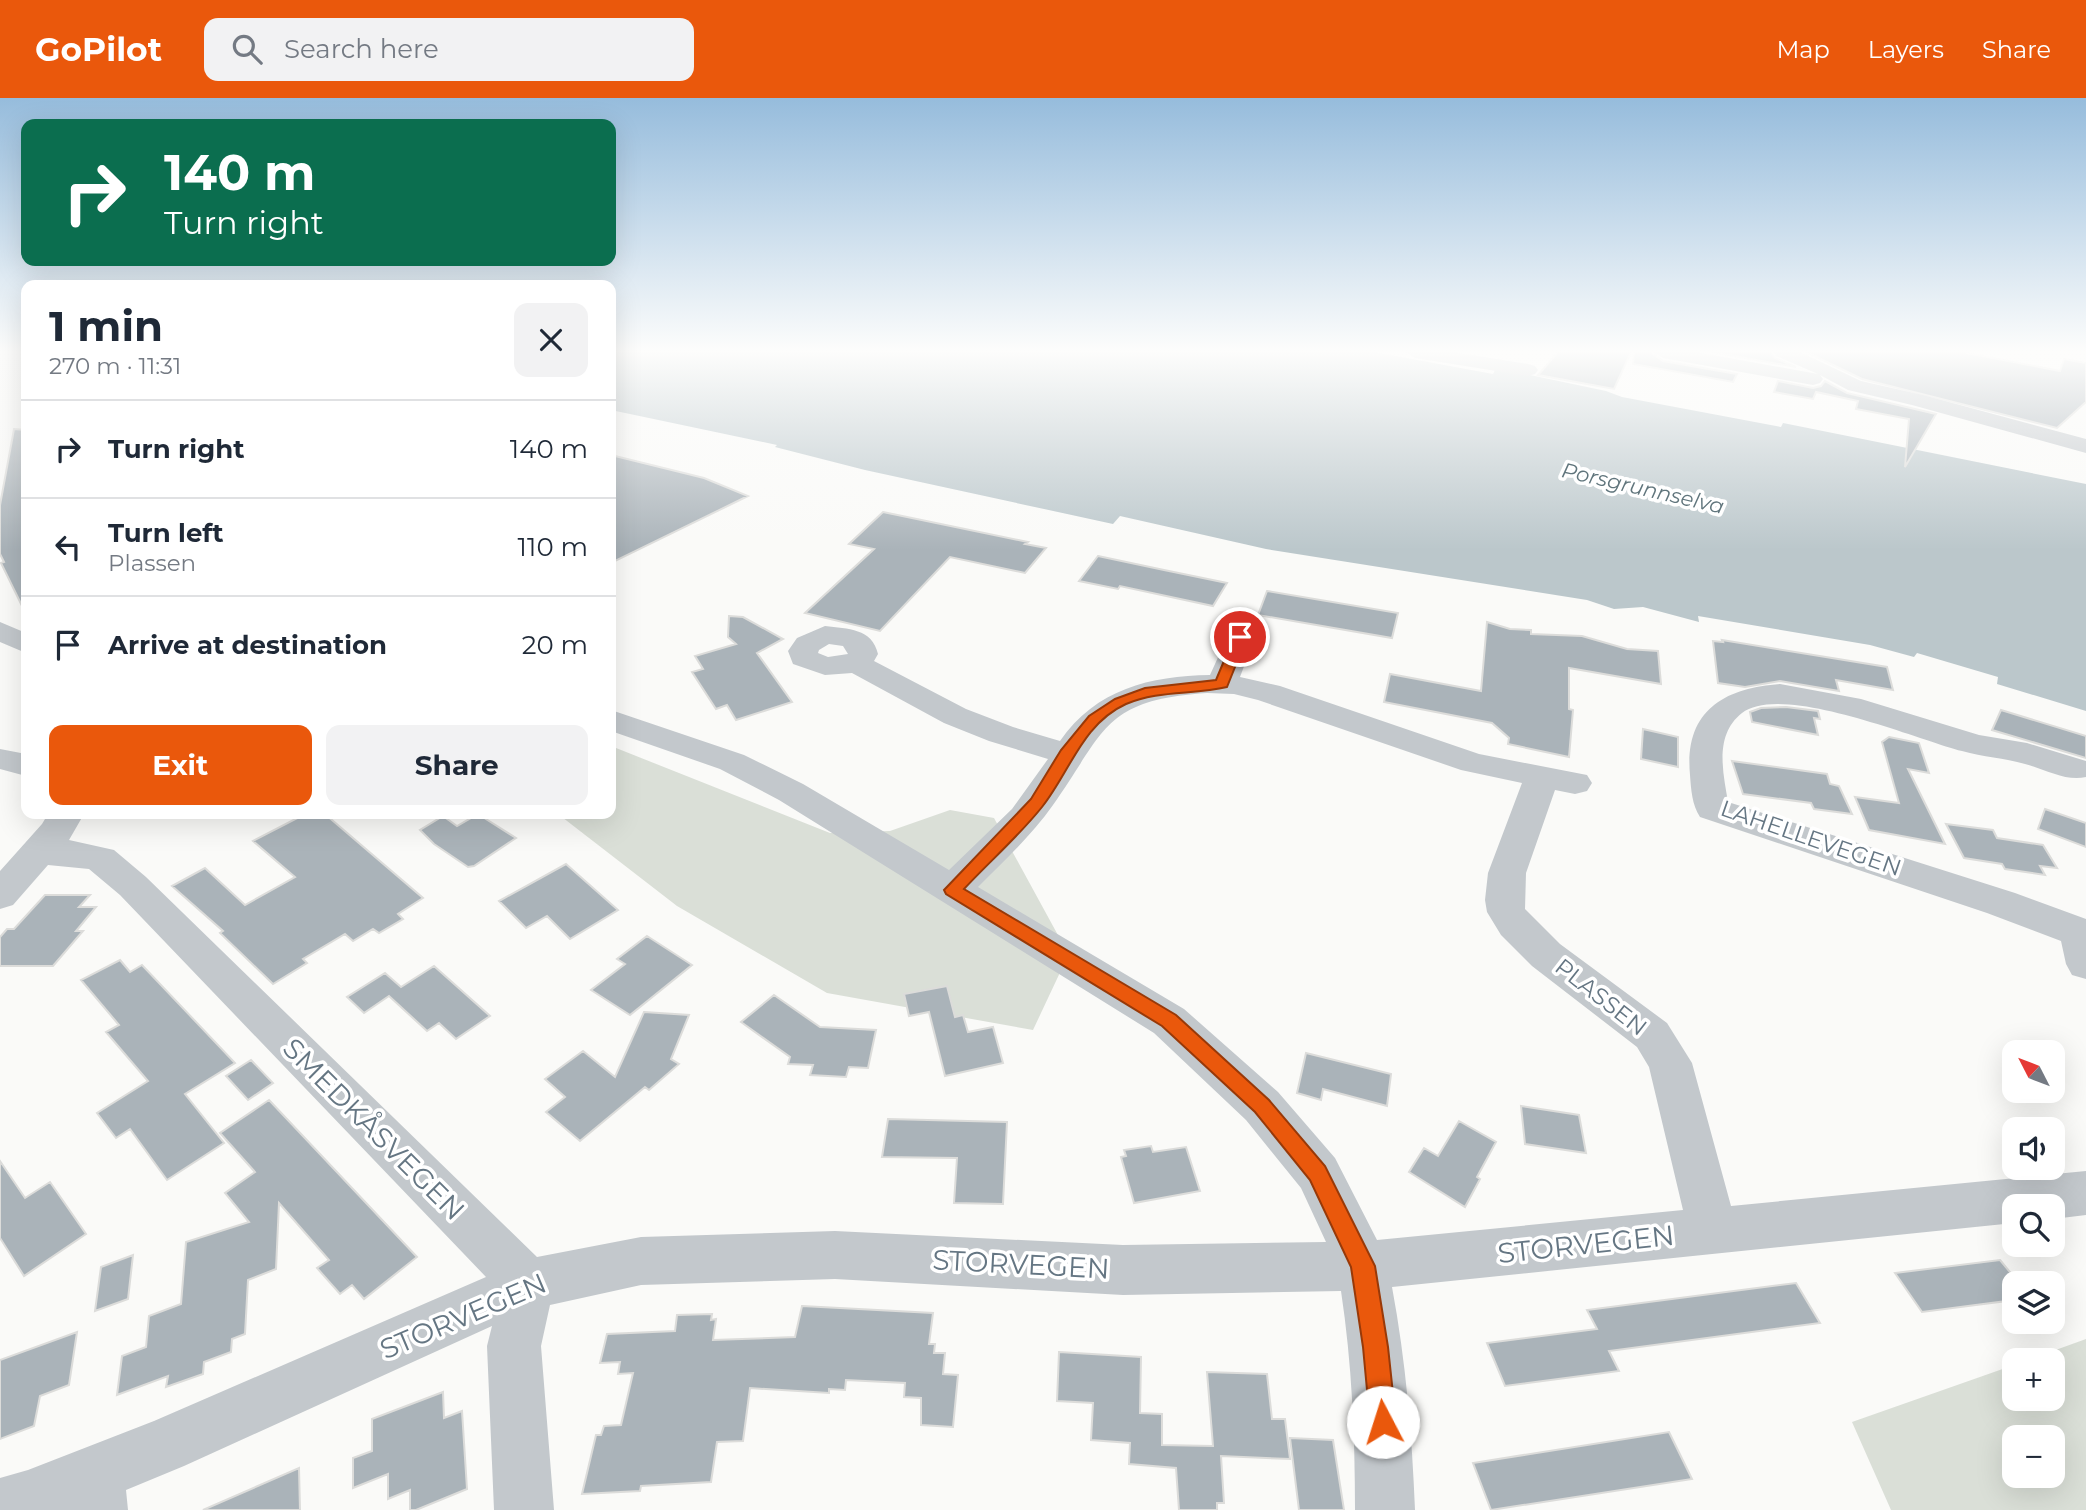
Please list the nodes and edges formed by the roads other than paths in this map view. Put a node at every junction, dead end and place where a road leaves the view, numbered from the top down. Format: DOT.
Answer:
graph roads {
  1 [pos="1984,418"];
  2 [pos="2086,446"];
  3 [pos="1240,637"];
  4 [pos="857,664"];
  5 [pos="1222,684"];
  6 [pos="616,722"];
  7 [pos="1066,753"];
  8 [pos="0,759"];
  9 [pos="21,764"];
  10 [pos="2076,769"];
  11 [pos="64,819"];
  12 [pos="39,852"];
  13 [pos="952,890"];
  14 [pos="0,895"];
  15 [pos="2086,964"];
  16 [pos="2086,1193"];
  17 [pos="1713,1232"];
  18 [pos="1363,1266"];
  19 [pos="528,1283"];
  20 [pos="97,1492"];
  21 [pos="0,1508"];
  22 [pos="523,1510"];
  23 [pos="1385,1510"];
  1 -- 2 [label="street"];
  3 -- 5 [label="street"];
  4 -- 7 [label="street"];
  5 -- 7 [label="street, PLASSEN"];
  5 -- 17 [label="street, PLASSEN"];
  6 -- 13 [label="street"];
  7 -- 13 [label="street, PLASSEN"];
  8 -- 9 [label="street"];
  10 -- 15 [label="street, LAHELLEVEGEN"];
  11 -- 12 [label="street"];
  12 -- 14 [label="street"];
  12 -- 19 [label="street, SMEDKÅSVEGEN"];
  13 -- 18 [label="street"];
  16 -- 17 [label="street, STORVEGEN"];
  17 -- 18 [label="street, STORVEGEN"];
  18 -- 19 [label="street, STORVEGEN"];
  18 -- 23 [label="street"];
  19 -- 20 [label="street, STORVEGEN"];
  19 -- 22 [label="street"];
  20 -- 21 [label="street, STORVEGEN"];
}
